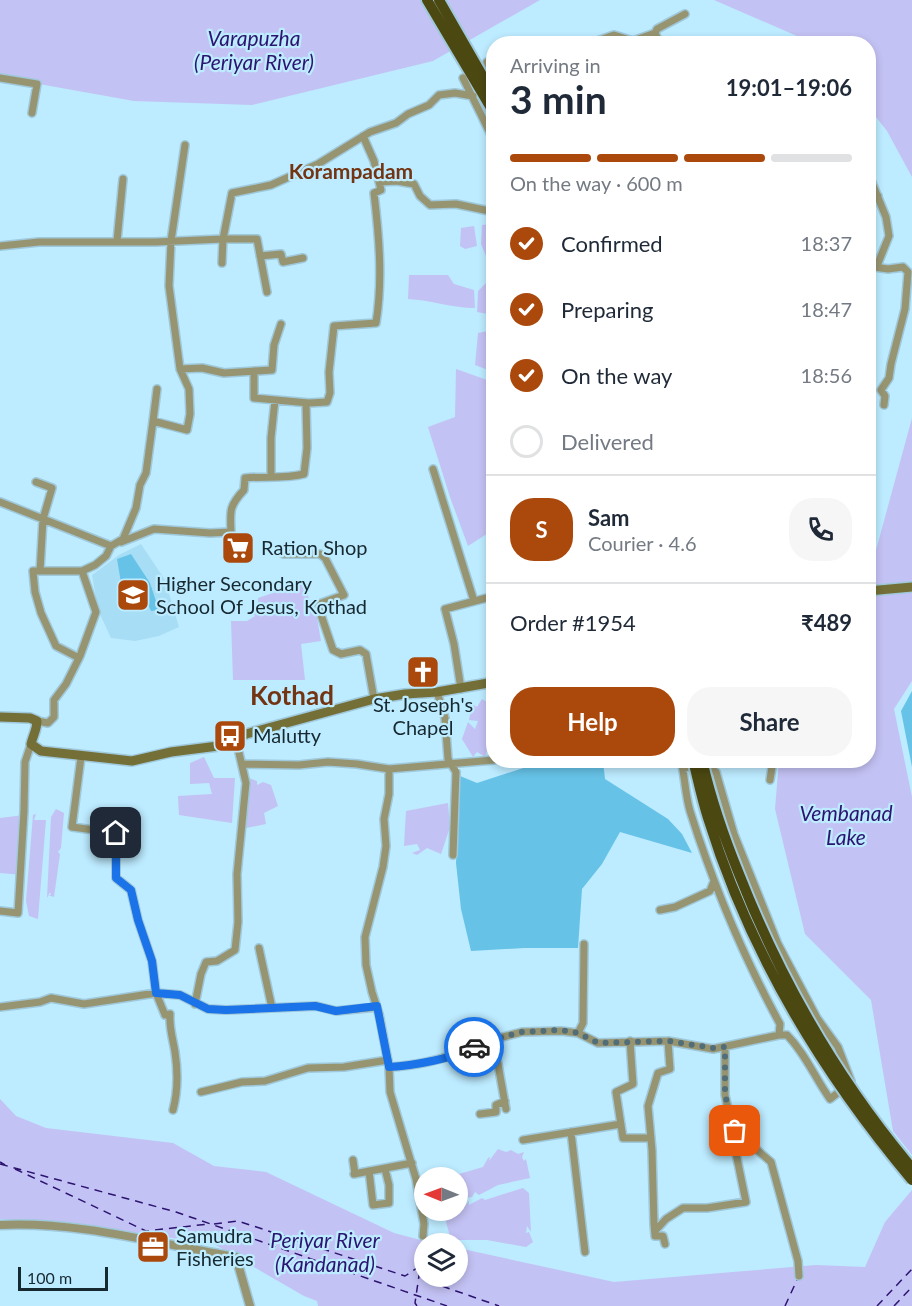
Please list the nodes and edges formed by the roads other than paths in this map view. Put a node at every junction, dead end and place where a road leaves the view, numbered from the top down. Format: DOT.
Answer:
graph roads {
  1 [pos="428,0"];
  2 [pos="438,0"];
  3 [pos="685,14"];
  4 [pos="655,33"];
  5 [pos="647,36"];
  6 [pos="656,36"];
  7 [pos="467,57"];
  8 [pos="0,78"];
  9 [pos="463,78"];
  10 [pos="486,84"];
  11 [pos="472,96"];
  12 [pos="486,97"];
  13 [pos="32,113"];
  14 [pos="486,125"];
  15 [pos="363,136"];
  16 [pos="185,145"];
  17 [pos="123,179"];
  18 [pos="379,182"];
  19 [pos="876,191"];
  20 [pos="878,196"];
  21 [pos="486,211"];
  22 [pos="223,239"];
  23 [pos="117,241"];
  24 [pos="171,241"];
  25 [pos="0,246"];
  26 [pos="261,256"];
  27 [pos="303,258"];
  28 [pos="222,263"];
  29 [pos="877,266"];
  30 [pos="267,292"];
  31 [pos="281,324"];
  32 [pos="180,369"];
  33 [pos="254,371"];
  34 [pos="157,389"];
  35 [pos="275,400"];
  36 [pos="306,403"];
  37 [pos="884,405"];
  38 [pos="153,421"];
  39 [pos="433,469"];
  40 [pos="271,477"];
  41 [pos="36,482"];
  42 [pos="0,502"];
  43 [pos="43,519"];
  44 [pos="121,542"];
  45 [pos="111,546"];
  46 [pos="283,554"];
  47 [pos="39,571"];
  48 [pos="82,572"];
  49 [pos="912,587"];
  50 [pos="876,590"];
  51 [pos="486,598"];
  52 [pos="474,600"];
  53 [pos="79,658"];
  54 [pos="486,684"];
  55 [pos="460,689"];
  56 [pos="437,692"];
  57 [pos="374,699"];
  58 [pos="0,717"];
  59 [pos="37,721"];
  60 [pos="236,740"];
  61 [pos="31,744"];
  62 [pos="81,757"];
  63 [pos="486,761"];
  64 [pos="242,764"];
  65 [pos="453,764"];
  66 [pos="683,768"];
  67 [pos="695,768"];
  68 [pos="704,768"];
  69 [pos="710,768"];
  70 [pos="772,768"];
  71 [pos="388,769"];
  72 [pos="770,780"];
  73 [pos="453,855"];
  74 [pos="714,881"];
  75 [pos="660,910"];
  76 [pos="0,911"];
  77 [pos="584,944"];
  78 [pos="259,948"];
  79 [pos="156,993"];
  80 [pos="195,1004"];
  81 [pos="377,1006"];
  82 [pos="0,1007"];
  83 [pos="272,1008"];
  84 [pos="824,1027"];
  85 [pos="578,1033"];
  86 [pos="779,1035"];
  87 [pos="491,1040"];
  88 [pos="792,1040"];
  89 [pos="630,1041"];
  90 [pos="668,1041"];
  91 [pos="725,1047"];
  92 [pos="389,1064"];
  93 [pos="201,1092"];
  94 [pos="505,1101"];
  95 [pos="506,1109"];
  96 [pos="174,1110"];
  97 [pos="480,1114"];
  98 [pos="621,1124"];
  99 [pos="735,1131"];
  100 [pos="571,1132"];
  101 [pos="651,1138"];
  102 [pos="523,1140"];
  103 [pos="353,1160"];
  104 [pos="411,1163"];
  105 [pos="912,1168"];
  106 [pos="385,1169"];
  107 [pos="369,1171"];
  108 [pos="912,1180"];
  109 [pos="0,1225"];
  110 [pos="655,1231"];
  111 [pos="423,1233"];
  112 [pos="664,1244"];
  113 [pos="585,1252"];
  114 [pos="799,1276"];
  115 [pos="250,1306"];
  1 -- 7 [label="highway"];
  2 -- 7 [label="highway"];
  3 -- 4 [label="street"];
  4 -- 5 [label="street"];
  4 -- 6 [label="street"];
  7 -- 10 [label="highway"];
  7 -- 12 [label="highway"];
  8 -- 13 [label="street"];
  9 -- 11 [label="street"];
  11 -- 14 [label="street"];
  11 -- 15 [label="street"];
  15 -- 18 [label="street"];
  15 -- 22 [label="street"];
  16 -- 24 [label="street"];
  17 -- 23 [label="street"];
  18 -- 21 [label="street"];
  18 -- 36 [label="street"];
  19 -- 20 [label="street"];
  20 -- 29 [label="street"];
  22 -- 24 [label="street"];
  22 -- 26 [label="street"];
  22 -- 28 [label="street"];
  23 -- 24 [label="street"];
  23 -- 25 [label="street"];
  24 -- 32 [label="street"];
  26 -- 27 [label="street"];
  26 -- 30 [label="street"];
  29 -- 37 [label="street"];
  31 -- 33 [label="street"];
  32 -- 33 [label="street"];
  32 -- 38 [label="street"];
  33 -- 35 [label="street"];
  34 -- 38 [label="street"];
  35 -- 36 [label="street"];
  35 -- 40 [label="street"];
  36 -- 40 [label="street"];
  38 -- 44 [label="street"];
  39 -- 52 [label="street"];
  40 -- 44 [label="street"];
  41 -- 43 [label="street"];
  42 -- 43 [label="street"];
  43 -- 45 [label="street"];
  43 -- 47 [label="street"];
  44 -- 45 [label="street"];
  45 -- 48 [label="street"];
  46 -- 57 [label="street"];
  47 -- 48 [label="street"];
  47 -- 53 [label="street"];
  48 -- 53 [label="street"];
  49 -- 50 [label="main road"];
  51 -- 52 [label="street"];
  52 -- 55 [label="street"];
  53 -- 59 [label="street"];
  54 -- 55 [label="main road"];
  55 -- 56 [label="main road"];
  56 -- 57 [label="main road"];
  56 -- 65 [label="street"];
  57 -- 60 [label="main road"];
  58 -- 59 [label="main road"];
  59 -- 61 [label="main road"];
  60 -- 62 [label="main road"];
  60 -- 64 [label="street"];
  61 -- 62 [label="main road"];
  61 -- 76 [label="street"];
  62 -- 79 [label="street"];
  63 -- 65 [label="street"];
  64 -- 71 [label="street"];
  64 -- 80 [label="street"];
  65 -- 71 [label="street"];
  65 -- 73 [label="street"];
  66 -- 74 [label="street"];
  67 -- 108 [label="highway, bridge"];
  68 -- 105 [label="highway, bridge"];
  69 -- 84 [label="street"];
  70 -- 72 [label="street"];
  71 -- 81 [label="street"];
  74 -- 75 [label="street"];
  74 -- 86 [label="street"];
  77 -- 85 [label="street"];
  78 -- 83 [label="street"];
  79 -- 80 [label="street"];
  79 -- 82 [label="street"];
  79 -- 96 [label="street"];
  80 -- 83 [label="street"];
  81 -- 83 [label="street"];
  81 -- 92 [label="street"];
  84 -- 88 [label="street"];
  84 -- 88 [label="street"];
  85 -- 87 [label="street"];
  85 -- 89 [label="street"];
  86 -- 88 [label="street"];
  86 -- 91 [label="street"];
  87 -- 92 [label="street"];
  87 -- 94 [label="street"];
  89 -- 90 [label="street"];
  89 -- 98 [label="street"];
  90 -- 91 [label="street"];
  90 -- 101 [label="street"];
  91 -- 99 [label="street"];
  92 -- 93 [label="street"];
  92 -- 104 [label="street"];
  94 -- 95 [label="street"];
  94 -- 97 [label="street"];
  98 -- 100 [label="street"];
  98 -- 101 [label="street"];
  99 -- 110 [label="street"];
  99 -- 114 [label="street"];
  100 -- 102 [label="street"];
  100 -- 113 [label="street"];
  101 -- 110 [label="street"];
  103 -- 107 [label="street"];
  104 -- 106 [label="street"];
  104 -- 111 [label="street"];
  106 -- 107 [label="street"];
  106 -- 107 [label="street"];
  109 -- 115 [label="street"];
  110 -- 112 [label="street"];
}
